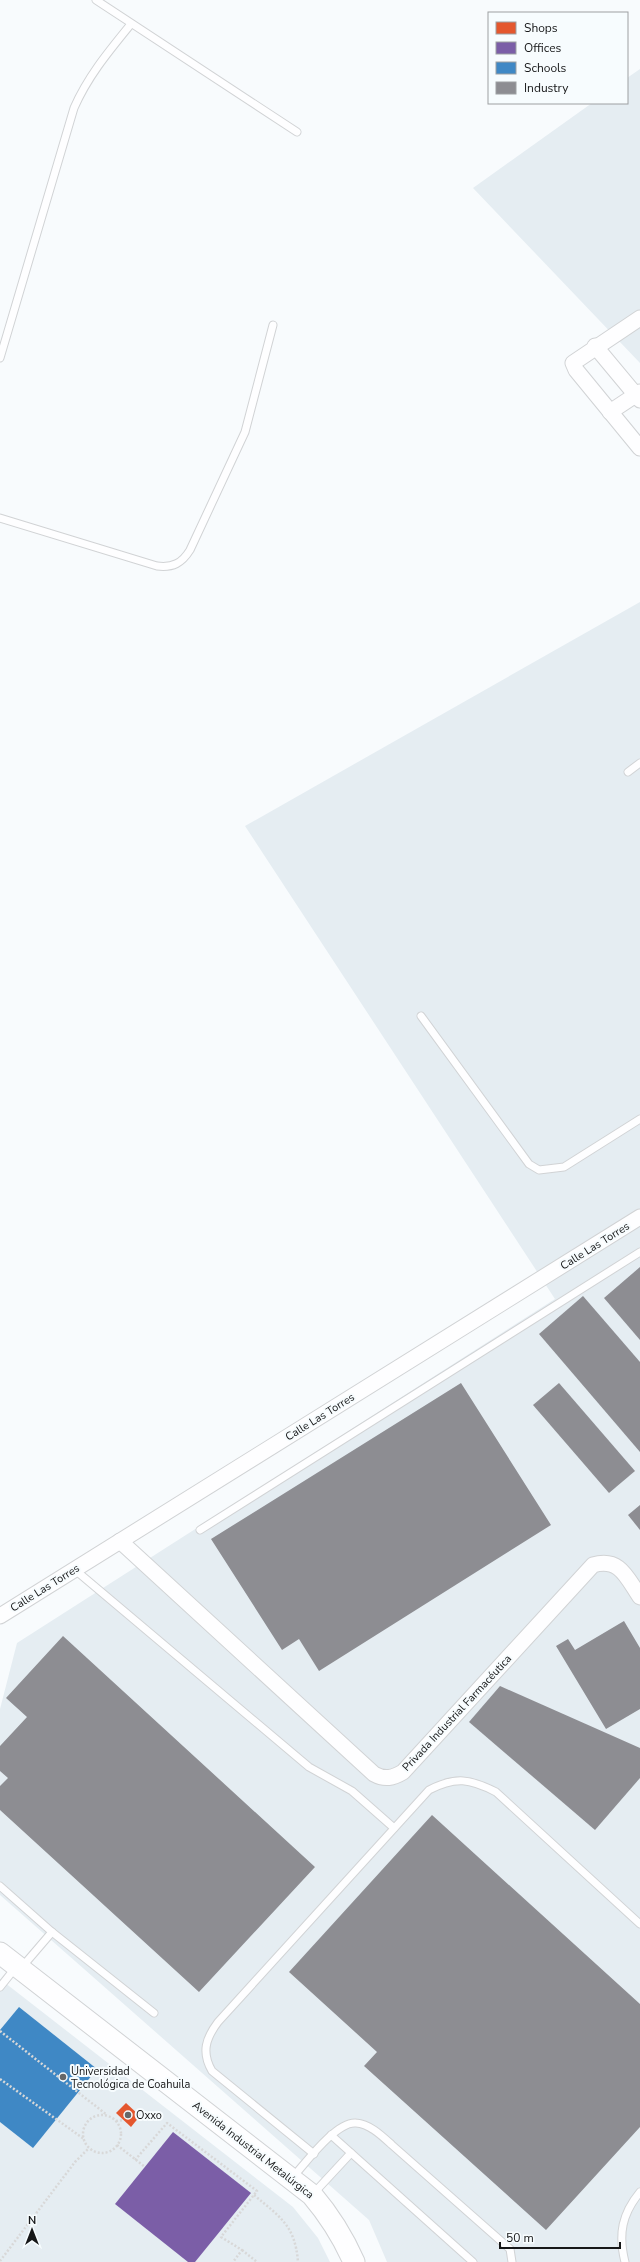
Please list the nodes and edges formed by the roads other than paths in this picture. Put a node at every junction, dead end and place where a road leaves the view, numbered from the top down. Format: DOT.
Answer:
graph roads {
  1 [pos="96,0"];
  2 [pos="132,24"];
  3 [pos="297,132"];
  4 [pos="640,318"];
  5 [pos="273,325"];
  6 [pos="595,346"];
  7 [pos="0,358"];
  8 [pos="639,396"];
  9 [pos="610,412"];
  10 [pos="640,448"];
  11 [pos="0,518"];
  12 [pos="640,763"];
  13 [pos="628,772"];
  14 [pos="421,1016"];
  15 [pos="640,1118"];
  16 [pos="640,1217"];
  17 [pos="640,1252"];
  18 [pos="200,1530"];
  19 [pos="120,1541"];
  20 [pos="74,1569"];
  21 [pos="640,1597"];
  22 [pos="0,1616"];
  23 [pos="394,1828"];
  24 [pos="0,1886"];
  25 [pos="640,1924"];
  26 [pos="52,1932"];
  27 [pos="0,1952"];
  28 [pos="19,1967"];
  29 [pos="0,1987"];
  30 [pos="154,2013"];
  31 [pos="331,2135"];
  32 [pos="351,2153"];
  33 [pos="314,2154"];
  34 [pos="291,2178"];
  35 [pos="640,2192"];
  36 [pos="312,2195"];
  37 [pos="354,2262"];
  38 [pos="473,2262"];
  39 [pos="512,2262"];
  40 [pos="625,2262"];
  1 -- 2 [label="lane"];
  2 -- 3 [label="lane"];
  2 -- 7 [label="lane"];
  4 -- 6 [label="street"];
  5 -- 11 [label="lane"];
  6 -- 8 [label="street"];
  6 -- 9 [label="street"];
  8 -- 9 [label="street"];
  9 -- 10 [label="street"];
  12 -- 13 [label="lane"];
  14 -- 15 [label="lane"];
  16 -- 19 [label="street, Calle Las Torres"];
  17 -- 18 [label="lane"];
  19 -- 20 [label="street, Calle Las Torres"];
  19 -- 21 [label="street, Privada Industrial Farmacéutica"];
  20 -- 22 [label="street, Calle Las Torres"];
  20 -- 23 [label="lane"];
  23 -- 25 [label="lane"];
  23 -- 33 [label="lane"];
  24 -- 26 [label="lane"];
  26 -- 28 [label="lane"];
  26 -- 30 [label="lane"];
  27 -- 28 [label="street, Avenida Industrial Metalúrgica"];
  28 -- 29 [label="lane"];
  28 -- 34 [label="street, Avenida Industrial Metalúrgica"];
  31 -- 32 [label="lane"];
  31 -- 33 [label="lane"];
  31 -- 39 [label="lane"];
  32 -- 36 [label="lane"];
  32 -- 38 [label="lane"];
  33 -- 34 [label="lane"];
  34 -- 36 [label="street, Avenida Industrial Metalúrgica"];
  35 -- 40 [label="lane"];
  36 -- 37 [label="street, Avenida Industrial Metalúrgica"];
}
